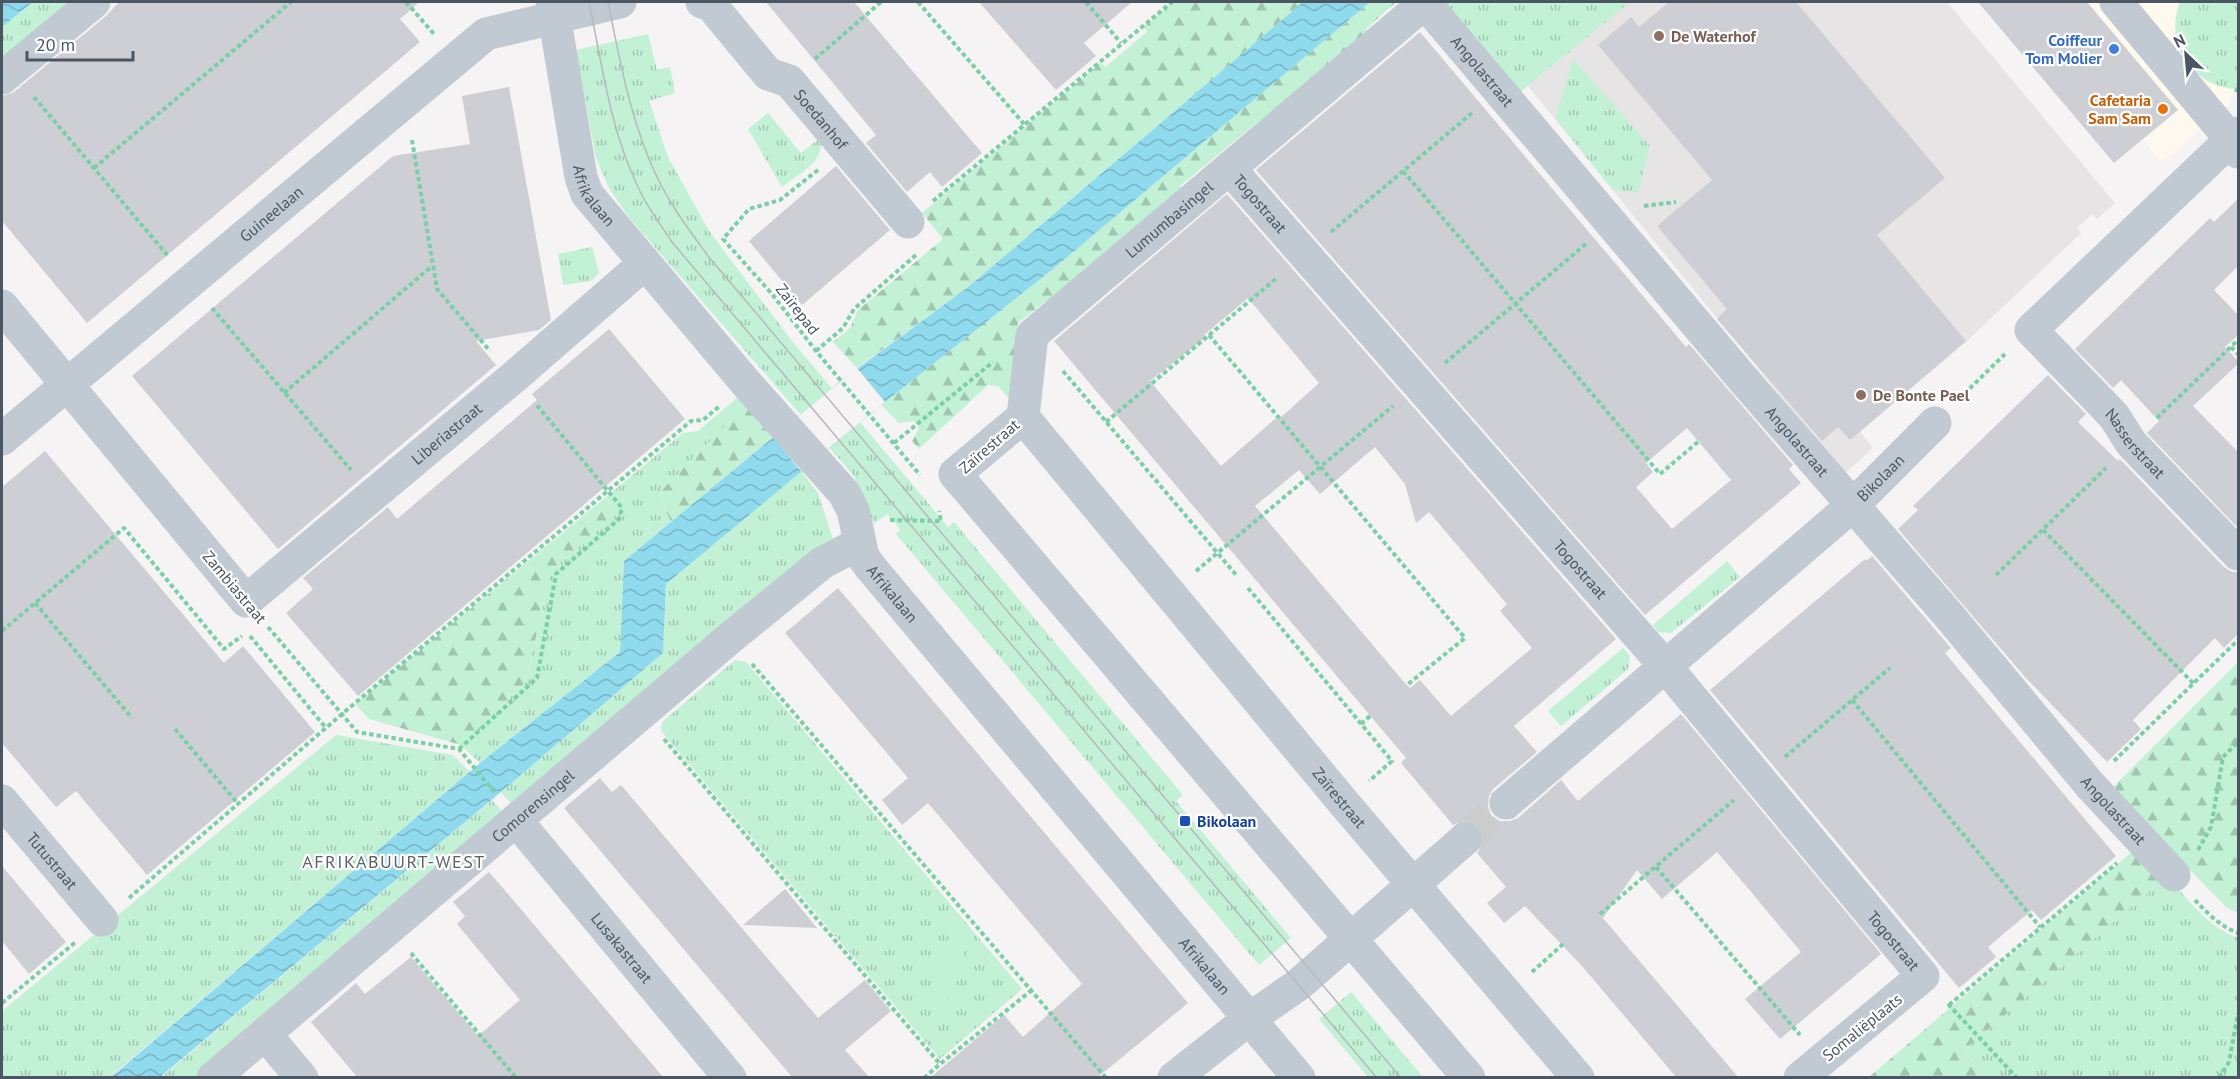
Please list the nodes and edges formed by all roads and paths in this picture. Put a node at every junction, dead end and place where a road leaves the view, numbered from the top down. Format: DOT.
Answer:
graph roads {
  1 [pos="94,2"];
  2 [pos="291,2"];
  3 [pos="406,2"];
  4 [pos="620,2"];
  5 [pos="702,2"];
  6 [pos="881,2"];
  7 [pos="918,2"];
  8 [pos="1086,2"];
  9 [pos="1172,2"];
  10 [pos="1425,3"];
  11 [pos="2120,3"];
  12 [pos="553,10"];
  13 [pos="1121,43"];
  14 [pos="456,59"];
  15 [pos="2,78"];
  16 [pos="789,81"];
  17 [pos="398,108"];
  18 [pos="1024,124"];
  19 [pos="2236,141"];
  20 [pos="846,149"];
  21 [pos="94,168"];
  22 [pos="1230,169"];
  23 [pos="1403,171"];
  24 [pos="908,222"];
  25 [pos="644,264"];
  26 [pos="433,266"];
  27 [pos="2,306"];
  28 [pos="2031,330"];
  29 [pos="1209,335"];
  30 [pos="1030,347"];
  31 [pos="2231,347"];
  32 [pos="816,351"];
  33 [pos="2238,354"];
  34 [pos="514,377"];
  35 [pos="746,383"];
  36 [pos="65,384"];
  37 [pos="284,393"];
  38 [pos="1023,417"];
  39 [pos="1935,423"];
  40 [pos="2,439"];
  41 [pos="1699,441"];
  42 [pos="894,443"];
  43 [pos="945,483"];
  44 [pos="609,491"];
  45 [pos="1853,506"];
  46 [pos="2043,530"];
  47 [pos="858,544"];
  48 [pos="2238,554"];
  49 [pos="1237,576"];
  50 [pos="1248,588"];
  51 [pos="246,601"];
  52 [pos="35,603"];
  53 [pos="2,631"];
  54 [pos="730,638"];
  55 [pos="2238,640"];
  56 [pos="1666,667"];
  57 [pos="2194,684"];
  58 [pos="1407,685"];
  59 [pos="1852,700"];
  60 [pos="642,713"];
  61 [pos="342,714"];
  62 [pos="1370,716"];
  63 [pos="132,718"];
  64 [pos="1361,724"];
  65 [pos="327,728"];
  66 [pos="175,729"];
  67 [pos="2238,742"];
  68 [pos="459,749"];
  69 [pos="2090,785"];
  70 [pos="2,801"];
  71 [pos="1343,802"];
  72 [pos="1506,803"];
  73 [pos="239,805"];
  74 [pos="506,808"];
  75 [pos="1465,839"];
  76 [pos="2142,841"];
  77 [pos="1656,867"];
  78 [pos="2174,875"];
  79 [pos="1414,886"];
  80 [pos="102,920"];
  81 [pos="2040,927"];
  82 [pos="389,928"];
  83 [pos="2238,933"];
  84 [pos="1351,939"];
  85 [pos="1563,944"];
  86 [pos="1923,976"];
  87 [pos="1032,990"];
  88 [pos="1507,994"];
  89 [pos="2,1004"];
  90 [pos="1949,1005"];
  91 [pos="2238,1013"];
  92 [pos="1249,1019"];
  93 [pos="265,1034"];
  94 [pos="940,1064"];
  95 [pos="1811,1069"];
  96 [pos="213,1077"];
  97 [pos="302,1077"];
  98 [pos="516,1077"];
  99 [pos="730,1077"];
  100 [pos="924,1077"];
  101 [pos="1106,1077"];
  102 [pos="1174,1077"];
  103 [pos="1299,1077"];
  104 [pos="1469,1077"];
  105 [pos="1578,1077"];
  106 [pos="2017,1077"];
  107 [pos="2219,1077"];
  1 -- 15 [label="street"];
  2 -- 21 [label="path"];
  3 -- 14 [label="path"];
  4 -- 12 [label="street, Guineelaan"];
  5 -- 16 [label="street, Soedanhof"];
  6 -- 16 [label="path"];
  7 -- 18 [label="path"];
  8 -- 13 [label="path"];
  9 -- 13 [label="path"];
  10 -- 22 [label="street, Lumumbasingel"];
  10 -- 45 [label="street, Angolastraat"];
  11 -- 19 [label="street"];
  12 -- 14 [label="street, Guineelaan"];
  12 -- 25 [label="street, Afrikalaan"];
  13 -- 18 [label="path"];
  14 -- 17 [label="street, Guineelaan"];
  16 -- 20 [label="street, Soedanhof"];
  17 -- 26 [label="path"];
  17 -- 36 [label="street, Guineelaan"];
  18 -- 24 [label="path"];
  19 -- 28 [label="street"];
  20 -- 24 [label="street, Soedanhof"];
  20 -- 32 [label="path, Zaïrepad"];
  22 -- 30 [label="street, Lumumbasingel"];
  22 -- 56 [label="street, Togostraat"];
  23 -- 41 [label="path"];
  24 -- 32 [label="path"];
  25 -- 34 [label="street, Liberiastraat"];
  25 -- 35 [label="street, Afrikalaan"];
  26 -- 34 [label="path"];
  26 -- 37 [label="path"];
  27 -- 36 [label="street, Zambiastraat"];
  28 -- 39 [label="path"];
  28 -- 48 [label="street, Nasserstraat"];
  29 -- 58 [label="path"];
  30 -- 38 [label="street"];
  30 -- 42 [label="path"];
  30 -- 49 [label="path"];
  31 -- 33 [label="path"];
  32 -- 42 [label="path, Zaïrepad"];
  34 -- 44 [label="path"];
  34 -- 51 [label="street, Liberiastraat"];
  35 -- 44 [label="path"];
  35 -- 47 [label="street, Afrikalaan"];
  36 -- 40 [label="street, Guineelaan"];
  36 -- 51 [label="street, Zambiastraat"];
  38 -- 43 [label="street, Zaïrestraat"];
  38 -- 71 [label="street, Zaïrestraat"];
  39 -- 45 [label="street, Bikolaan"];
  42 -- 43 [label="path, Zaïrepad"];
  43 -- 47 [label="path"];
  43 -- 84 [label="street, Zaïrestraat"];
  44 -- 61 [label="path"];
  44 -- 68 [label="path"];
  45 -- 56 [label="street, Bikolaan"];
  45 -- 69 [label="street, Angolastraat"];
  46 -- 57 [label="path"];
  47 -- 54 [label="street, Comorensingel"];
  47 -- 92 [label="street, Afrikalaan"];
  50 -- 64 [label="path"];
  51 -- 61 [label="path, Zambiastraat"];
  52 -- 53 [label="path"];
  52 -- 63 [label="path"];
  52 -- 65 [label="path"];
  54 -- 60 [label="street, Comorensingel"];
  54 -- 87 [label="path"];
  55 -- 57 [label="path"];
  56 -- 72 [label="street, Bikolaan"];
  56 -- 86 [label="street, Togostraat"];
  57 -- 69 [label="path"];
  59 -- 81 [label="path"];
  60 -- 74 [label="street, Comorensingel"];
  60 -- 94 [label="path"];
  61 -- 65 [label="path"];
  61 -- 68 [label="path, Zambiastraat"];
  62 -- 64 [label="path"];
  64 -- 71 [label="path"];
  65 -- 73 [label="path"];
  66 -- 73 [label="path"];
  67 -- 78 [label="path"];
  68 -- 74 [label="path"];
  69 -- 76 [label="street, Angolastraat"];
  70 -- 80 [label="street, Tutustraat"];
  71 -- 79 [label="street, Zaïrestraat"];
  73 -- 80 [label="path"];
  74 -- 82 [label="street, Comorensingel"];
  74 -- 99 [label="street, Lusakastraat"];
  75 -- 79 [label="street"];
  76 -- 78 [label="street, Angolastraat"];
  76 -- 81 [label="path"];
  77 -- 95 [label="path"];
  78 -- 83 [label="path"];
  79 -- 84 [label="street"];
  79 -- 88 [label="street, Zaïrestraat"];
  80 -- 89 [label="path"];
  81 -- 90 [label="path"];
  82 -- 93 [label="street, Comorensingel"];
  82 -- 98 [label="path"];
  84 -- 92 [label="street"];
  84 -- 104 [label="street, Zaïrestraat"];
  85 -- 88 [label="path"];
  86 -- 90 [label="path"];
  86 -- 95 [label="street, Somaliëplaats"];
  87 -- 94 [label="path"];
  87 -- 101 [label="path"];
  88 -- 105 [label="street, Zaïrestraat"];
  90 -- 106 [label="path"];
  91 -- 107 [label="path"];
  92 -- 102 [label="street"];
  92 -- 103 [label="street, Afrikalaan"];
  93 -- 96 [label="street, Comorensingel"];
  93 -- 97 [label="street"];
  94 -- 100 [label="path"];
}
